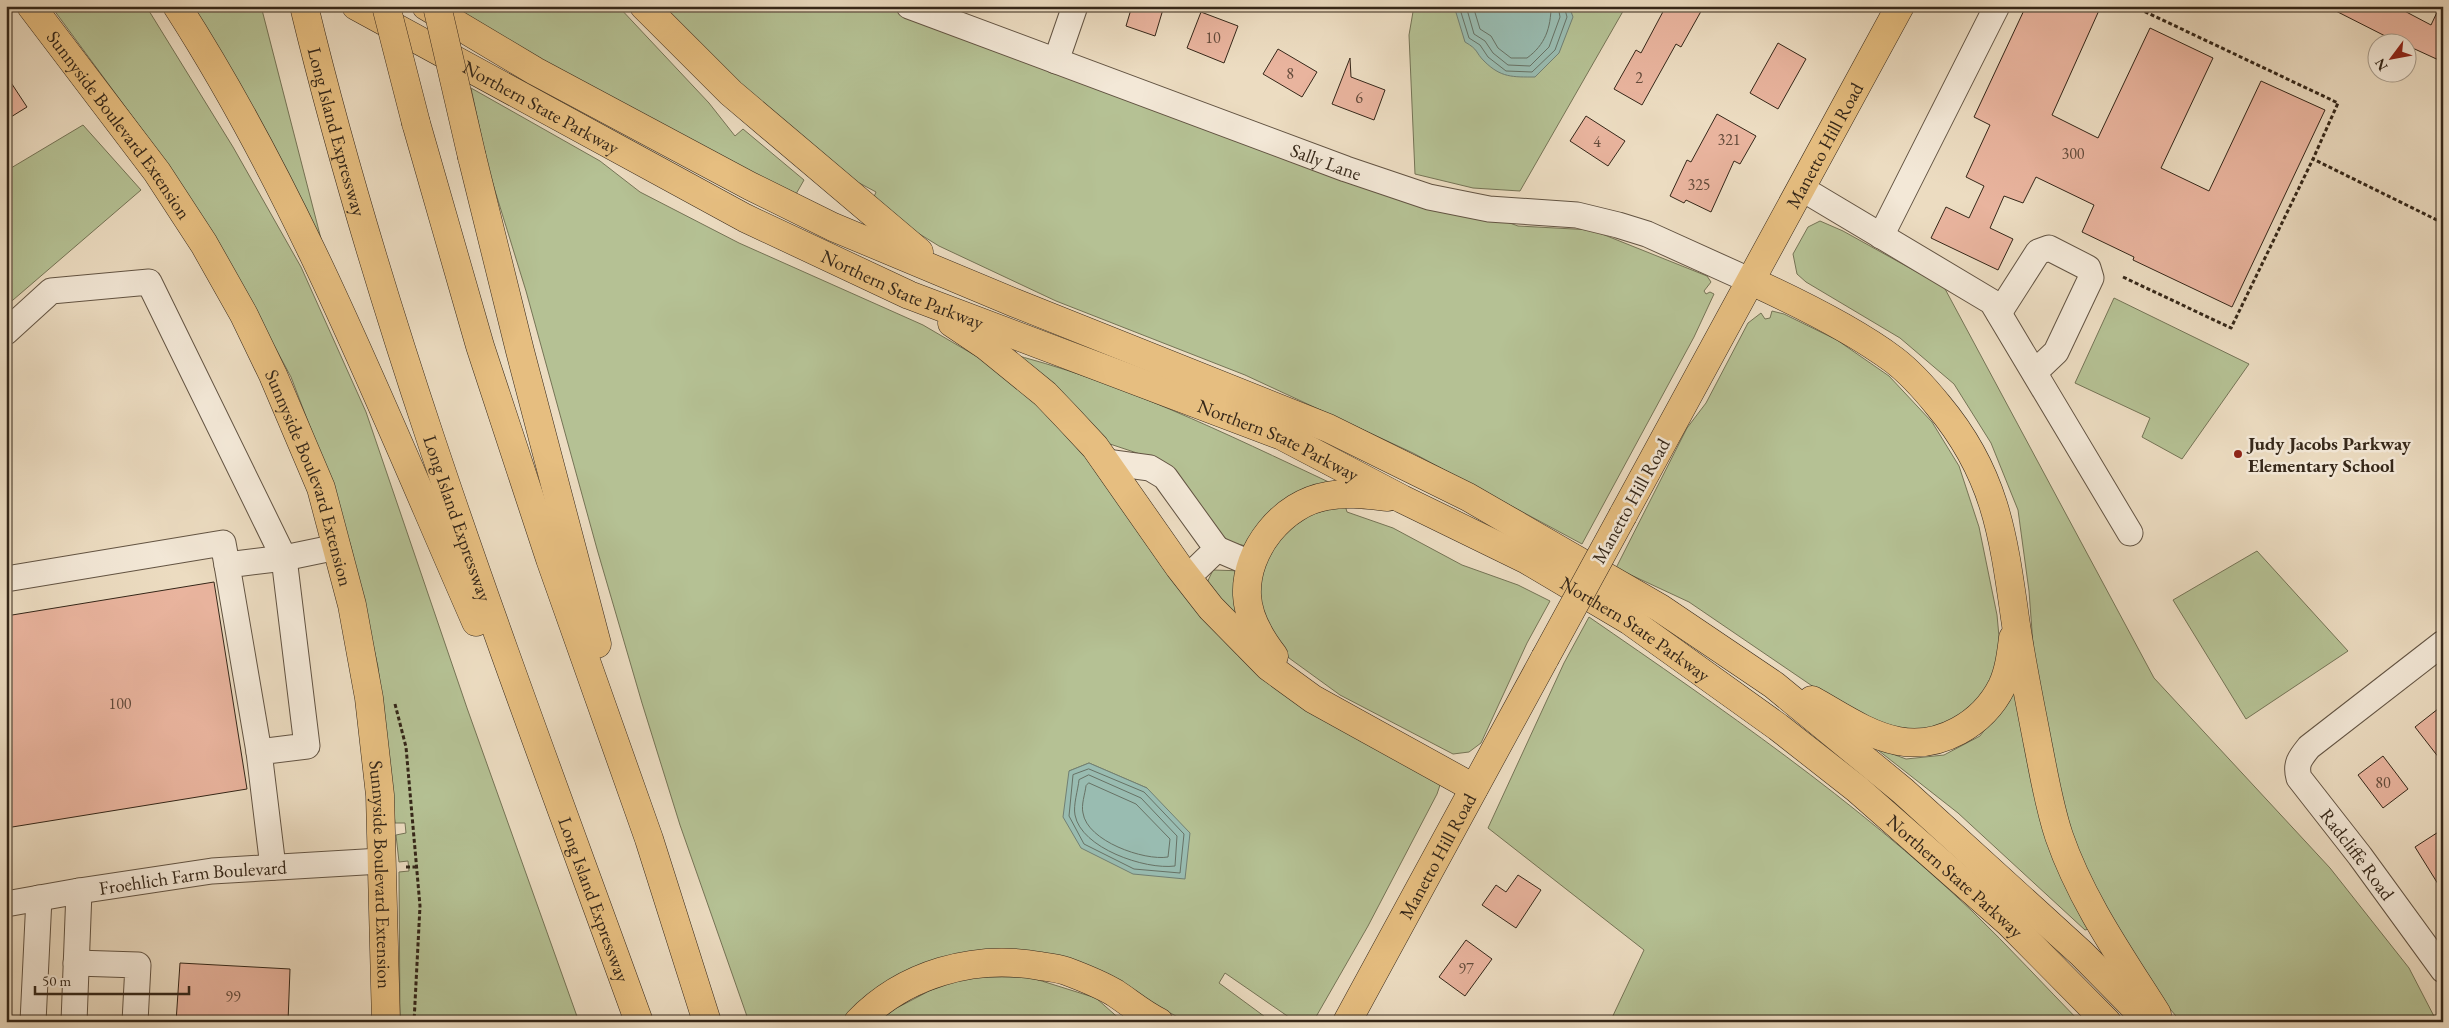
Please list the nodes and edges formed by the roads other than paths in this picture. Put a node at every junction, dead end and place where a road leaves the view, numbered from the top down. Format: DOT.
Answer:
graph roads {
  1 [pos="31,6"];
  2 [pos="177,6"];
  3 [pos="304,6"];
  4 [pos="356,6"];
  5 [pos="386,6"];
  6 [pos="426,6"];
  7 [pos="437,6"];
  8 [pos="644,6"];
  9 [pos="909,6"];
  10 [pos="1075,6"];
  11 [pos="1900,6"];
  12 [pos="1997,6"];
  13 [pos="1056,61"];
  14 [pos="1801,188"];
  15 [pos="1881,236"];
  16 [pos="939,270"];
  17 [pos="1751,281"];
  18 [pos="909,295"];
  19 [pos="2000,313"];
  20 [pos="6,332"];
  21 [pos="2035,372"];
  22 [pos="1106,462"];
  23 [pos="1402,500"];
  24 [pos="2130,533"];
  25 [pos="337,547"];
  26 [pos="1217,549"];
  27 [pos="284,558"];
  28 [pos="1252,564"];
  29 [pos="227,565"];
  30 [pos="1187,578"];
  31 [pos="6,579"];
  32 [pos="2016,619"];
  33 [pos="2443,643"];
  34 [pos="1774,686"];
  35 [pos="259,752"];
  36 [pos="1476,783"];
  37 [pos="649,839"];
  38 [pos="381,861"];
  39 [pos="581,862"];
  40 [pos="273,867"];
  41 [pos="79,891"];
  42 [pos="39,898"];
  43 [pos="6,904"];
  44 [pos="76,963"];
  45 [pos="2443,970"];
  46 [pos="1151,1019"];
  47 [pos="33,1022"];
  48 [pos="74,1022"];
  49 [pos="135,1022"];
  50 [pos="386,1022"];
  51 [pos="638,1022"];
  52 [pos="708,1022"];
  53 [pos="858,1022"];
  54 [pos="1346,1022"];
  55 [pos="2107,1022"];
  56 [pos="2148,1022"];
  57 [pos="2162,1022"];
  1 -- 25 [label="main road, Sunnyside Boulevard Extension"];
  2 -- 39 [label="main road"];
  3 -- 39 [label="main road, Long Island Expressway"];
  4 -- 18 [label="main road, Northern State Parkway"];
  5 -- 37 [label="main road, bridge"];
  6 -- 16 [label="main road, Northern State Parkway"];
  7 -- 37 [label="main road, bridge"];
  8 -- 16 [label="main road"];
  9 -- 13 [label="street, Sally Lane"];
  10 -- 13 [label="street"];
  11 -- 14 [label="main road, Manetto Hill Road"];
  12 -- 15 [label="street"];
  13 -- 17 [label="street, Sally Lane"];
  14 -- 15 [label="street"];
  14 -- 17 [label="main road, Manetto Hill Road"];
  15 -- 19 [label="street"];
  16 -- 34 [label="main road, Northern State Parkway"];
  17 -- 32 [label="main road"];
  17 -- 36 [label="main road, Manetto Hill Road, bridge"];
  18 -- 22 [label="main road"];
  18 -- 23 [label="main road, Northern State Parkway"];
  19 -- 21 [label="street"];
  19 -- 21 [label="street"];
  20 -- 27 [label="street"];
  21 -- 24 [label="street"];
  22 -- 26 [label="street"];
  22 -- 30 [label="main road"];
  23 -- 28 [label="main road"];
  23 -- 55 [label="main road, Northern State Parkway"];
  25 -- 27 [label="street"];
  25 -- 38 [label="main road, Sunnyside Boulevard Extension"];
  26 -- 28 [label="street"];
  26 -- 30 [label="street"];
  27 -- 29 [label="street"];
  27 -- 35 [label="street"];
  28 -- 36 [label="main road"];
  29 -- 31 [label="street"];
  29 -- 35 [label="street"];
  30 -- 36 [label="main road"];
  32 -- 34 [label="main road"];
  32 -- 57 [label="main road"];
  33 -- 45 [label="street, Radcliffe Road"];
  34 -- 56 [label="main road, Northern State Parkway"];
  35 -- 40 [label="street"];
  36 -- 54 [label="main road, Manetto Hill Road"];
  37 -- 52 [label="main road"];
  38 -- 40 [label="street, Froehlich Farm Boulevard"];
  38 -- 50 [label="main road, Sunnyside Boulevard Extension"];
  39 -- 51 [label="main road, Long Island Expressway"];
  40 -- 41 [label="street, Froehlich Farm Boulevard"];
  41 -- 42 [label="street, Froehlich Farm Boulevard"];
  41 -- 44 [label="street"];
  42 -- 43 [label="street, Froehlich Farm Boulevard"];
  42 -- 47 [label="street"];
  44 -- 48 [label="street"];
  44 -- 49 [label="street"];
  46 -- 53 [label="main road"];
}
